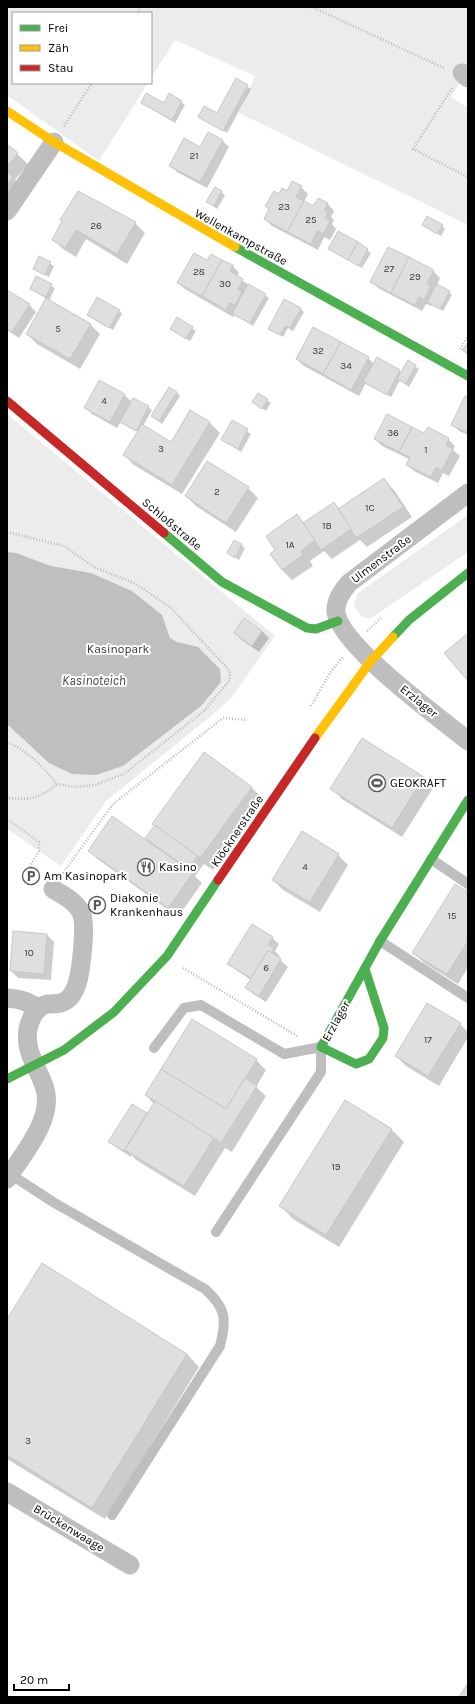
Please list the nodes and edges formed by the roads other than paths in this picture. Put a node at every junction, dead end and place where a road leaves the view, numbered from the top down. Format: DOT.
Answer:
graph roads {
  1 [pos="7,111"];
  2 [pos="54,142"];
  3 [pos="7,211"];
  4 [pos="468,376"];
  5 [pos="7,401"];
  6 [pos="468,493"];
  7 [pos="468,573"];
  8 [pos="338,621"];
  9 [pos="370,662"];
  10 [pos="468,741"];
  11 [pos="468,800"];
  12 [pos="431,859"];
  13 [pos="468,884"];
  14 [pos="53,889"];
  15 [pos="380,941"];
  16 [pos="365,968"];
  17 [pos="7,998"];
  18 [pos="468,998"];
  19 [pos="38,1009"];
  20 [pos="321,1046"];
  21 [pos="154,1048"];
  22 [pos="34,1066"];
  23 [pos="7,1079"];
  24 [pos="9,1176"];
  25 [pos="216,1232"];
  26 [pos="7,1492"];
  27 [pos="112,1515"];
  28 [pos="130,1565"];
  1 -- 2 [label="street, Wellenkampstraße"];
  2 -- 3 [label="street"];
  2 -- 4 [label="street, Wellenkampstraße"];
  5 -- 8 [label="street, Schloßstraße"];
  6 -- 8 [label="street, Ulmenstraße"];
  7 -- 9 [label="street, Klöcknerstraße"];
  8 -- 9 [label="street"];
  9 -- 10 [label="street, Erzlager"];
  9 -- 22 [label="street, Klöcknerstraße"];
  11 -- 12 [label="street, Erzlager"];
  12 -- 13 [label="lane"];
  12 -- 15 [label="street, Erzlager"];
  14 -- 19 [label="street"];
  15 -- 16 [label="street, Erzlager"];
  15 -- 18 [label="lane"];
  16 -- 20 [label="street, Erzlager"];
  16 -- 20 [label="street, Erzlager"];
  17 -- 19 [label="street"];
  19 -- 22 [label="street"];
  20 -- 21 [label="lane"];
  20 -- 25 [label="lane"];
  22 -- 23 [label="street, Klöcknerstraße"];
  22 -- 24 [label="street"];
  24 -- 27 [label="lane"];
  26 -- 28 [label="street, Brückenwaage"];
}
